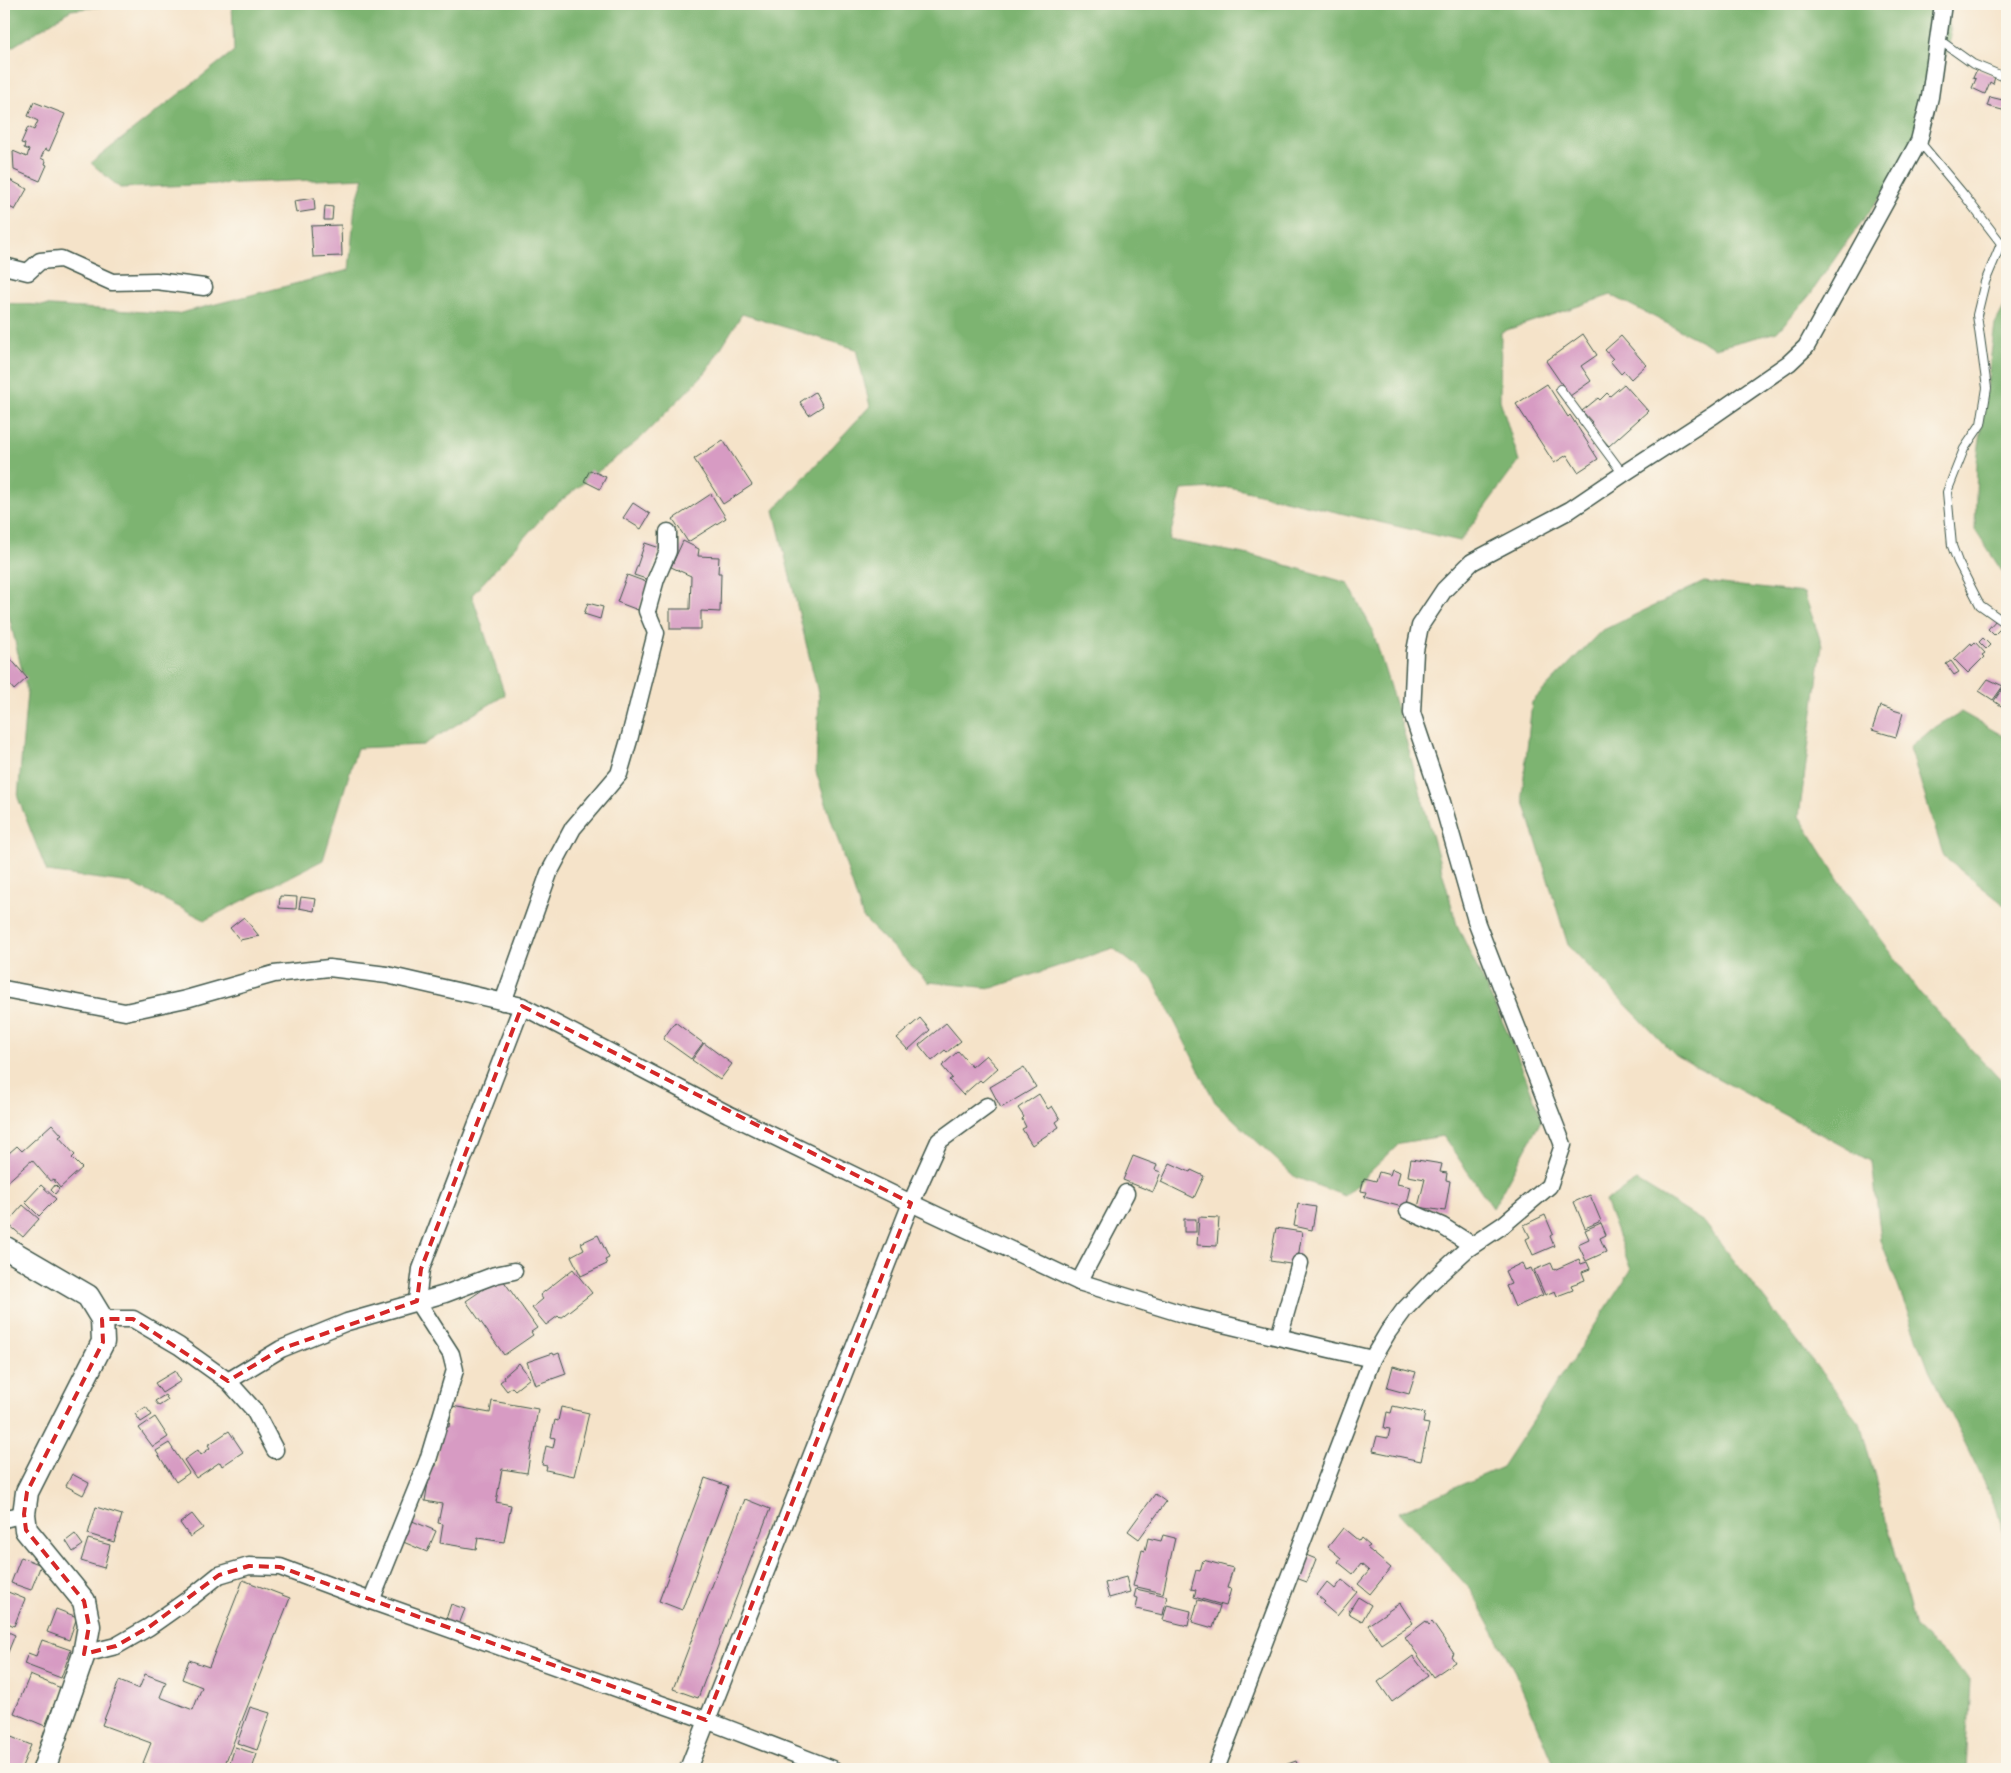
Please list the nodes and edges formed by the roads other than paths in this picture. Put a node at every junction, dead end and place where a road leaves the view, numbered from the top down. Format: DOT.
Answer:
graph roads {
  1 [pos="1943,4"];
  2 [pos="1938,40"];
  3 [pos="2007,78"];
  4 [pos="1919,141"];
  5 [pos="2001,244"];
  6 [pos="2007,251"];
  7 [pos="4,266"];
  8 [pos="204,287"];
  9 [pos="1560,389"];
  10 [pos="1622,474"];
  11 [pos="668,532"];
  12 [pos="2007,624"];
  13 [pos="4,988"];
  14 [pos="503,1002"];
  15 [pos="522,1006"];
  16 [pos="987,1106"];
  17 [pos="1126,1193"];
  18 [pos="911,1203"];
  19 [pos="1408,1210"];
  20 [pos="1472,1245"];
  21 [pos="4,1247"];
  22 [pos="1300,1263"];
  23 [pos="514,1271"];
  24 [pos="1080,1282"];
  25 [pos="416,1301"];
  26 [pos="102,1319"];
  27 [pos="1280,1337"];
  28 [pos="1372,1359"];
  29 [pos="228,1380"];
  30 [pos="275,1450"];
  31 [pos="14,1516"];
  32 [pos="370,1601"];
  33 [pos="84,1654"];
  34 [pos="706,1720"];
  35 [pos="44,1769"];
  36 [pos="688,1769"];
  37 [pos="833,1769"];
  38 [pos="1216,1769"];
  1 -- 2 [label="street"];
  2 -- 3 [label="lane"];
  2 -- 4 [label="street"];
  4 -- 5 [label="lane"];
  4 -- 10 [label="street"];
  5 -- 6 [label="lane"];
  5 -- 12 [label="lane"];
  7 -- 8 [label="street"];
  9 -- 10 [label="lane"];
  10 -- 20 [label="street"];
  11 -- 14 [label="street"];
  13 -- 14 [label="street"];
  14 -- 15 [label="street"];
  15 -- 18 [label="street"];
  15 -- 25 [label="street"];
  16 -- 18 [label="street"];
  17 -- 24 [label="street"];
  18 -- 24 [label="street"];
  18 -- 34 [label="street"];
  19 -- 20 [label="street"];
  20 -- 28 [label="street"];
  21 -- 26 [label="street"];
  22 -- 27 [label="street"];
  23 -- 25 [label="street"];
  24 -- 27 [label="street"];
  25 -- 29 [label="street"];
  25 -- 32 [label="street"];
  26 -- 29 [label="street"];
  26 -- 31 [label="street"];
  27 -- 28 [label="street"];
  28 -- 38 [label="street"];
  29 -- 30 [label="street"];
  31 -- 33 [label="street"];
  32 -- 33 [label="street"];
  32 -- 34 [label="street"];
  33 -- 35 [label="street"];
  34 -- 36 [label="street"];
  34 -- 37 [label="street"];
}
